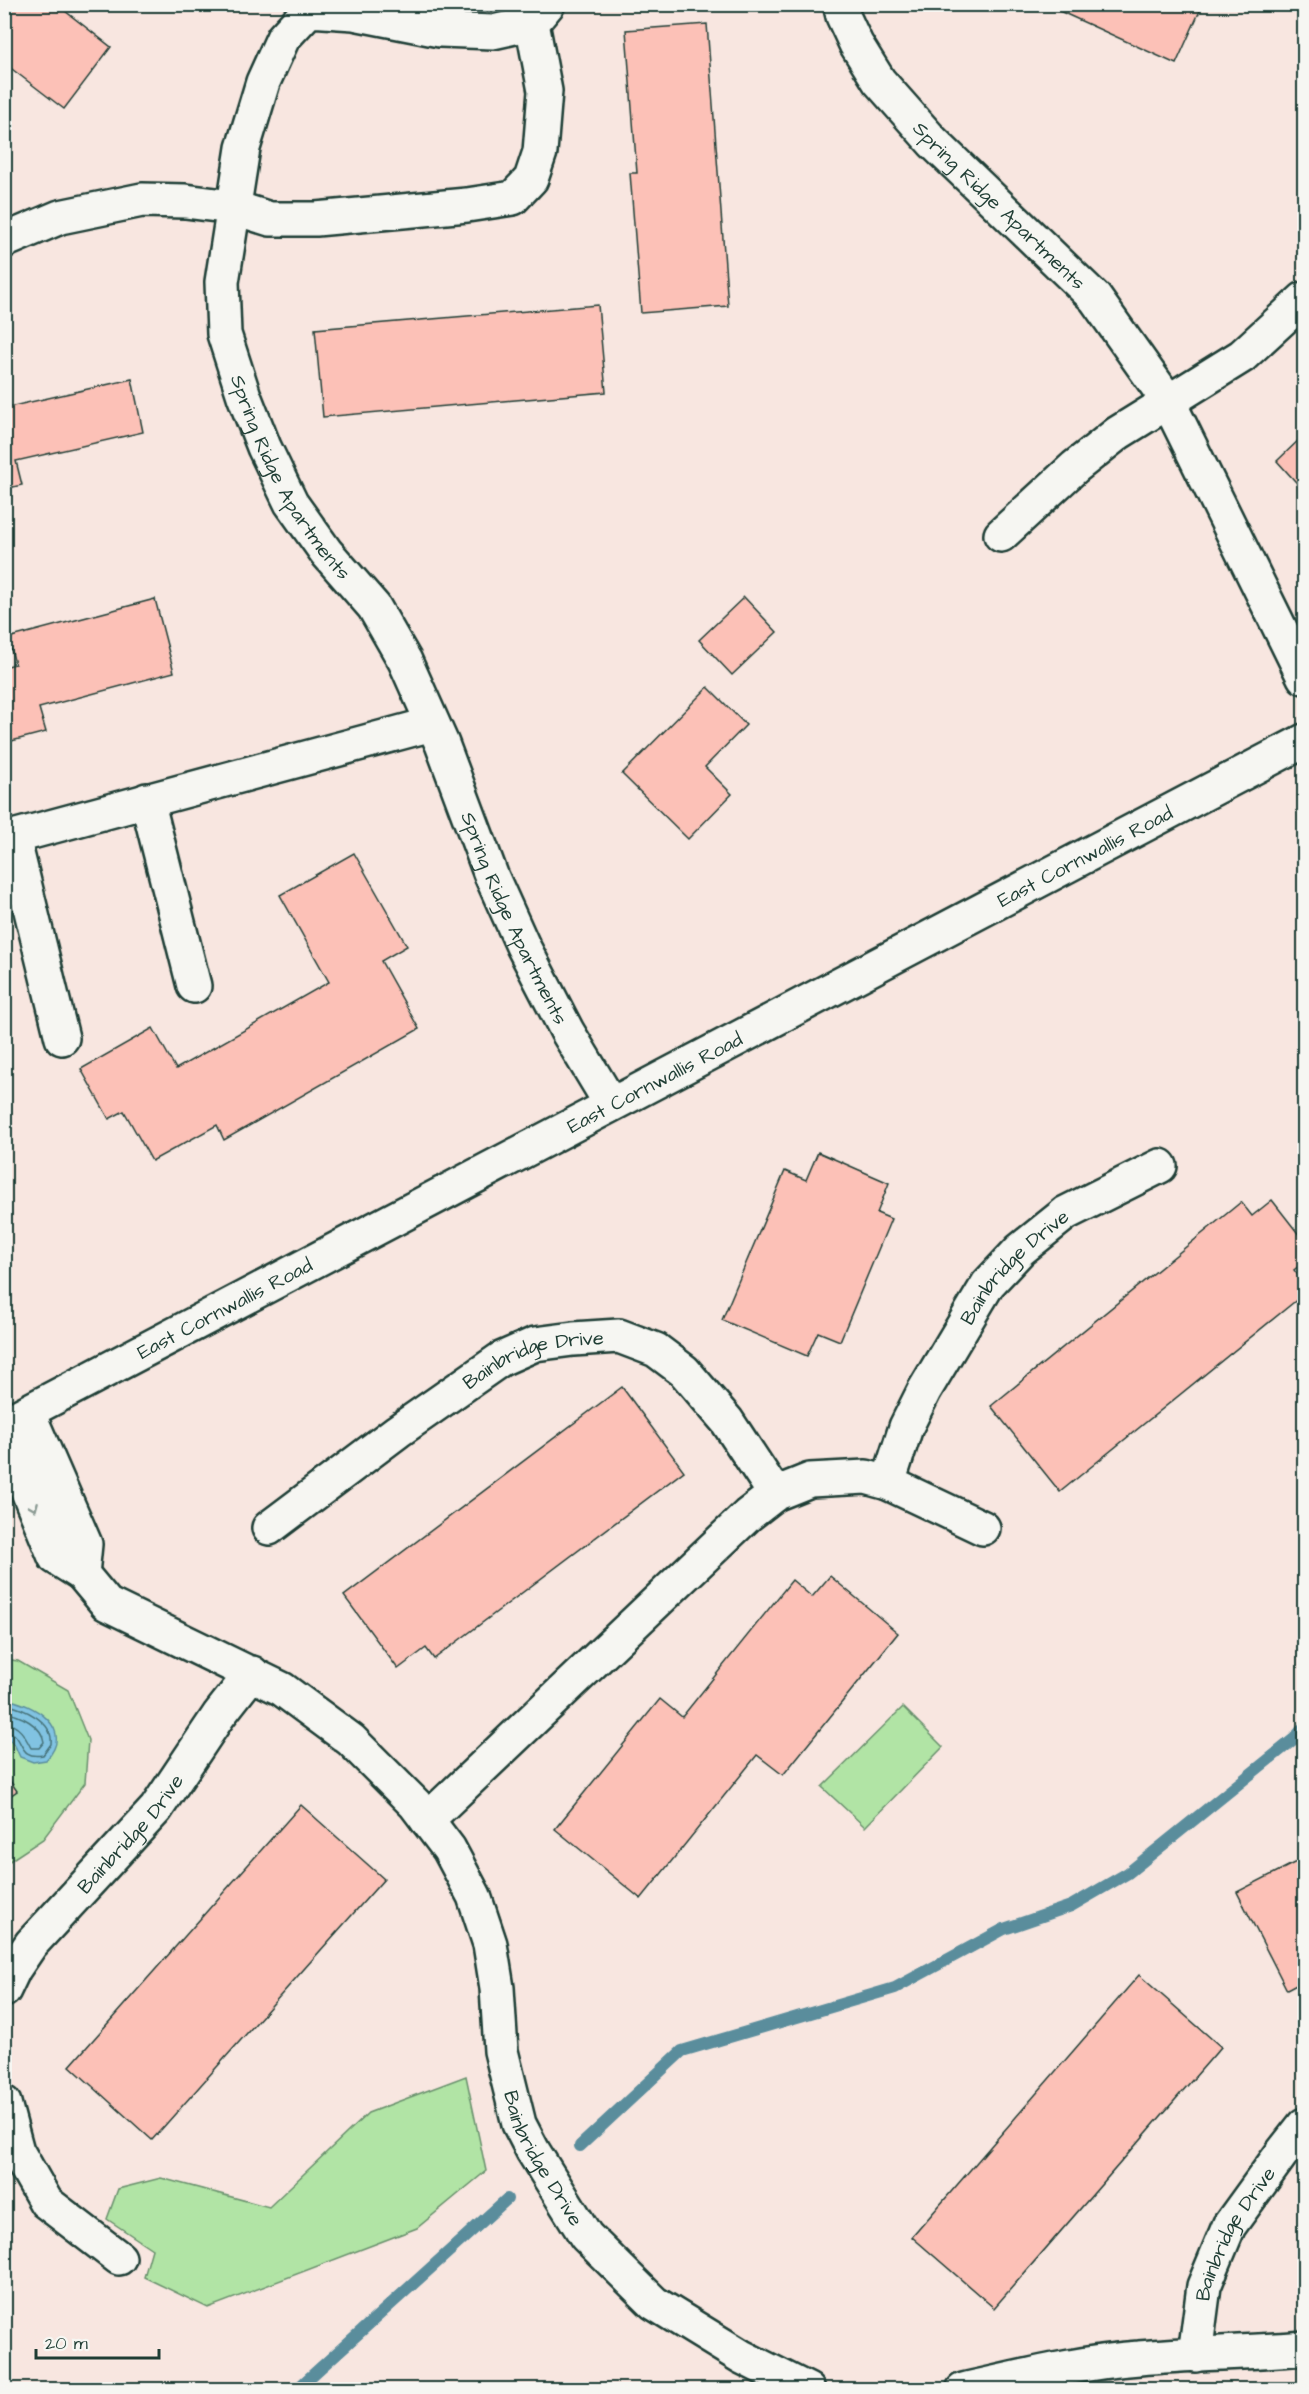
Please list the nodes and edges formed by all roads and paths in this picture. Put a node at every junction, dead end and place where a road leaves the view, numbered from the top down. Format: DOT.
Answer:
graph roads {
  1 [pos="840,4"];
  2 [pos="540,14"];
  3 [pos="232,207"];
  4 [pos="5,239"];
  5 [pos="1305,299"];
  6 [pos="1168,401"];
  7 [pos="1001,535"];
  8 [pos="1305,677"];
  9 [pos="432,724"];
  10 [pos="1305,741"];
  11 [pos="147,800"];
  12 [pos="194,986"];
  13 [pos="62,1038"];
  14 [pos="610,1104"];
  15 [pos="1160,1166"];
  16 [pos="12,1424"];
  17 [pos="888,1483"];
  18 [pos="775,1494"];
  19 [pos="269,1528"];
  20 [pos="983,1528"];
  21 [pos="252,1673"];
  22 [pos="427,1820"];
  23 [pos="4,1990"];
  24 [pos="4,2103"];
  25 [pos="1305,2125"];
  26 [pos="119,2258"];
  27 [pos="1305,2348"];
  28 [pos="1195,2355"];
  29 [pos="808,2390"];
  30 [pos="963,2390"];
  1 -- 6 [label="street, Spring Ridge Apartments"];
  2 -- 3 [label="street, Spring Ridge Apartments"];
  2 -- 3 [label="street, Spring Ridge Apartments"];
  3 -- 4 [label="street, Spring Ridge Apartments"];
  3 -- 9 [label="street, Spring Ridge Apartments"];
  5 -- 6 [label="street"];
  6 -- 7 [label="street"];
  6 -- 8 [label="street, Spring Ridge Apartments"];
  9 -- 11 [label="street"];
  9 -- 14 [label="street, Spring Ridge Apartments"];
  10 -- 14 [label="street, East Cornwallis Road"];
  11 -- 12 [label="street"];
  11 -- 13 [label="street"];
  14 -- 16 [label="street, East Cornwallis Road"];
  15 -- 17 [label="street, Bainbridge Drive"];
  16 -- 21 [label="street, Bainbridge Drive"];
  17 -- 18 [label="street"];
  17 -- 20 [label="street"];
  18 -- 19 [label="street, Bainbridge Drive"];
  18 -- 22 [label="street"];
  21 -- 22 [label="street, Bainbridge Drive"];
  21 -- 23 [label="street, Bainbridge Drive"];
  22 -- 29 [label="street, Bainbridge Drive"];
  24 -- 26 [label="street"];
  25 -- 28 [label="street, Bainbridge Drive"];
  27 -- 28 [label="street"];
  28 -- 30 [label="street"];
}
